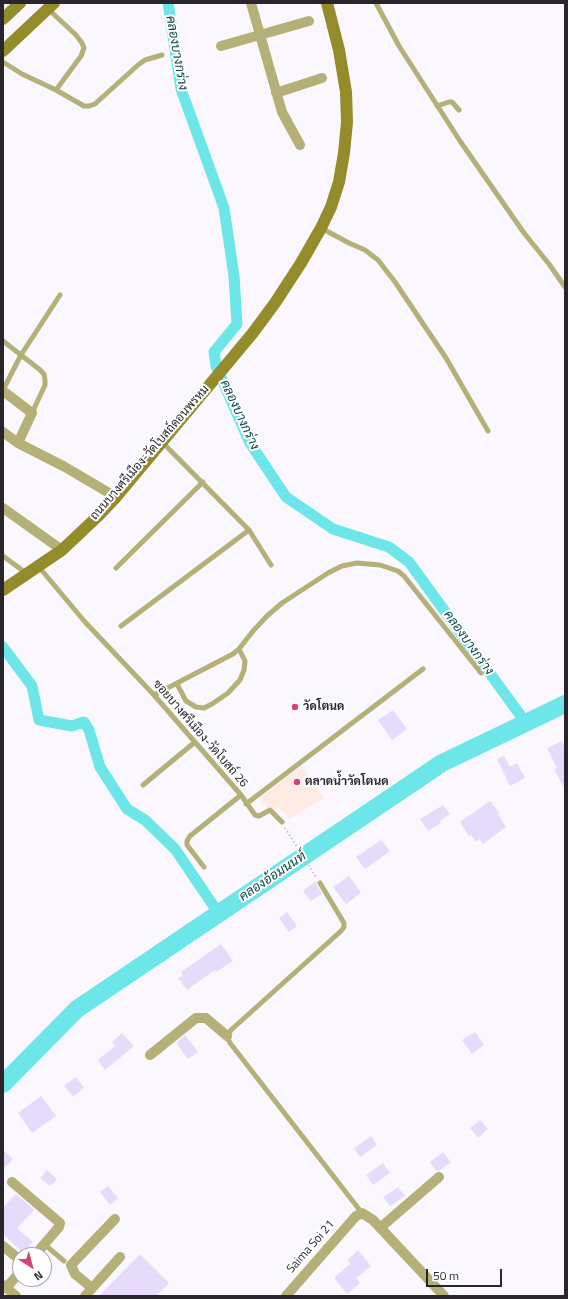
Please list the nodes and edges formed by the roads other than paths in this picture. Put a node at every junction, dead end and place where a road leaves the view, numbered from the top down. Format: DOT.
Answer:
graph roads {
  1 [pos="20,3"];
  2 [pos="251,3"];
  3 [pos="327,3"];
  4 [pos="376,3"];
  5 [pos="51,6"];
  6 [pos="3,19"];
  7 [pos="309,20"];
  8 [pos="261,35"];
  9 [pos="221,46"];
  10 [pos="3,51"];
  11 [pos="162,55"];
  12 [pos="3,62"];
  13 [pos="322,78"];
  14 [pos="56,90"];
  15 [pos="276,93"];
  16 [pos="437,106"];
  17 [pos="459,110"];
  18 [pos="300,146"];
  19 [pos="321,228"];
  20 [pos="565,287"];
  21 [pos="60,295"];
  22 [pos="3,341"];
  23 [pos="21,355"];
  24 [pos="3,390"];
  25 [pos="32,413"];
  26 [pos="488,431"];
  27 [pos="3,432"];
  28 [pos="161,442"];
  29 [pos="18,443"];
  30 [pos="203,482"];
  31 [pos="116,497"];
  32 [pos="3,508"];
  33 [pos="249,530"];
  34 [pos="62,550"];
  35 [pos="3,556"];
  36 [pos="271,565"];
  37 [pos="39,566"];
  38 [pos="116,568"];
  39 [pos="27,574"];
  40 [pos="3,590"];
  41 [pos="120,626"];
  42 [pos="239,649"];
  43 [pos="423,669"];
  44 [pos="480,673"];
  45 [pos="177,684"];
  46 [pos="154,695"];
  47 [pos="195,742"];
  48 [pos="142,785"];
  49 [pos="241,795"];
  50 [pos="246,804"];
  51 [pos="282,822"];
  52 [pos="204,867"];
  53 [pos="320,883"];
  54 [pos="227,1036"];
  55 [pos="150,1056"];
  56 [pos="439,1177"];
  57 [pos="12,1182"];
  58 [pos="359,1214"];
  59 [pos="115,1218"];
  60 [pos="380,1228"];
  61 [pos="44,1244"];
  62 [pos="3,1246"];
  63 [pos="42,1247"];
  64 [pos="12,1253"];
  65 [pos="120,1257"];
  66 [pos="64,1261"];
  67 [pos="12,1279"];
  68 [pos="4,1286"];
  69 [pos="92,1288"];
  70 [pos="442,1295"];
  71 [pos="16,1296"];
  72 [pos="85,1296"];
  73 [pos="286,1296"];
  1 -- 6 [label="street"];
  2 -- 8 [label="street"];
  3 -- 19 [label="street, ถนนบางศรีเมือง-วัดโบสถ์ดอนพรหม"];
  4 -- 16 [label="lane"];
  5 -- 10 [label="street"];
  5 -- 14 [label="lane"];
  7 -- 8 [label="street"];
  8 -- 9 [label="street"];
  8 -- 15 [label="street"];
  11 -- 14 [label="lane"];
  12 -- 14 [label="lane"];
  13 -- 15 [label="street"];
  15 -- 18 [label="street"];
  16 -- 17 [label="lane"];
  16 -- 20 [label="lane"];
  19 -- 26 [label="lane"];
  19 -- 28 [label="street, ถนนบางศรีเมือง-วัดโบสถ์ดอนพรหม"];
  21 -- 23 [label="lane"];
  22 -- 23 [label="lane"];
  23 -- 24 [label="lane"];
  23 -- 25 [label="lane"];
  24 -- 25 [label="street"];
  25 -- 29 [label="street"];
  27 -- 29 [label="street"];
  28 -- 30 [label="lane"];
  28 -- 31 [label="street, ถนนบางศรีเมือง-วัดโบสถ์ดอนพรหม"];
  29 -- 31 [label="street"];
  30 -- 33 [label="lane"];
  30 -- 38 [label="lane"];
  31 -- 34 [label="street, ถนนบางศรีเมือง-วัดโบสถ์ดอนพรหม"];
  32 -- 34 [label="street"];
  33 -- 36 [label="lane"];
  33 -- 41 [label="lane"];
  34 -- 37 [label="street, ถนนบางศรีเมือง-วัดโบสถ์ดอนพรหม"];
  35 -- 39 [label="lane"];
  37 -- 39 [label="street, ถนนบางศรีเมือง-วัดโบสถ์ดอนพรหม"];
  37 -- 46 [label="lane, ซอยบางศรีเมือง-วัดโบสถ์ 26"];
  39 -- 40 [label="street, ถนนบางศรีเมือง-วัดโบสถ์ดอนพรหม"];
  42 -- 44 [label="lane"];
  42 -- 45 [label="lane"];
  42 -- 45 [label="lane"];
  43 -- 50 [label="lane, ซอยบางศรีเมือง-วัดโบสถ์ 26"];
  45 -- 46 [label="lane"];
  46 -- 47 [label="lane, ซอยบางศรีเมือง-วัดโบสถ์ 26"];
  47 -- 48 [label="lane"];
  47 -- 49 [label="lane, ซอยบางศรีเมือง-วัดโบสถ์ 26"];
  49 -- 50 [label="lane, ซอยบางศรีเมือง-วัดโบสถ์ 26"];
  49 -- 52 [label="lane"];
  50 -- 51 [label="lane"];
  53 -- 54 [label="lane"];
  54 -- 55 [label="street"];
  54 -- 58 [label="lane"];
  56 -- 60 [label="street"];
  57 -- 61 [label="street"];
  58 -- 60 [label="street"];
  58 -- 73 [label="street, Saima Soi 21"];
  59 -- 69 [label="street"];
  60 -- 70 [label="street"];
  61 -- 63 [label="street"];
  61 -- 66 [label="lane"];
  62 -- 64 [label="street"];
  65 -- 69 [label="street"];
  67 -- 68 [label="street"];
  68 -- 71 [label="street"];
  69 -- 72 [label="street"];
}
